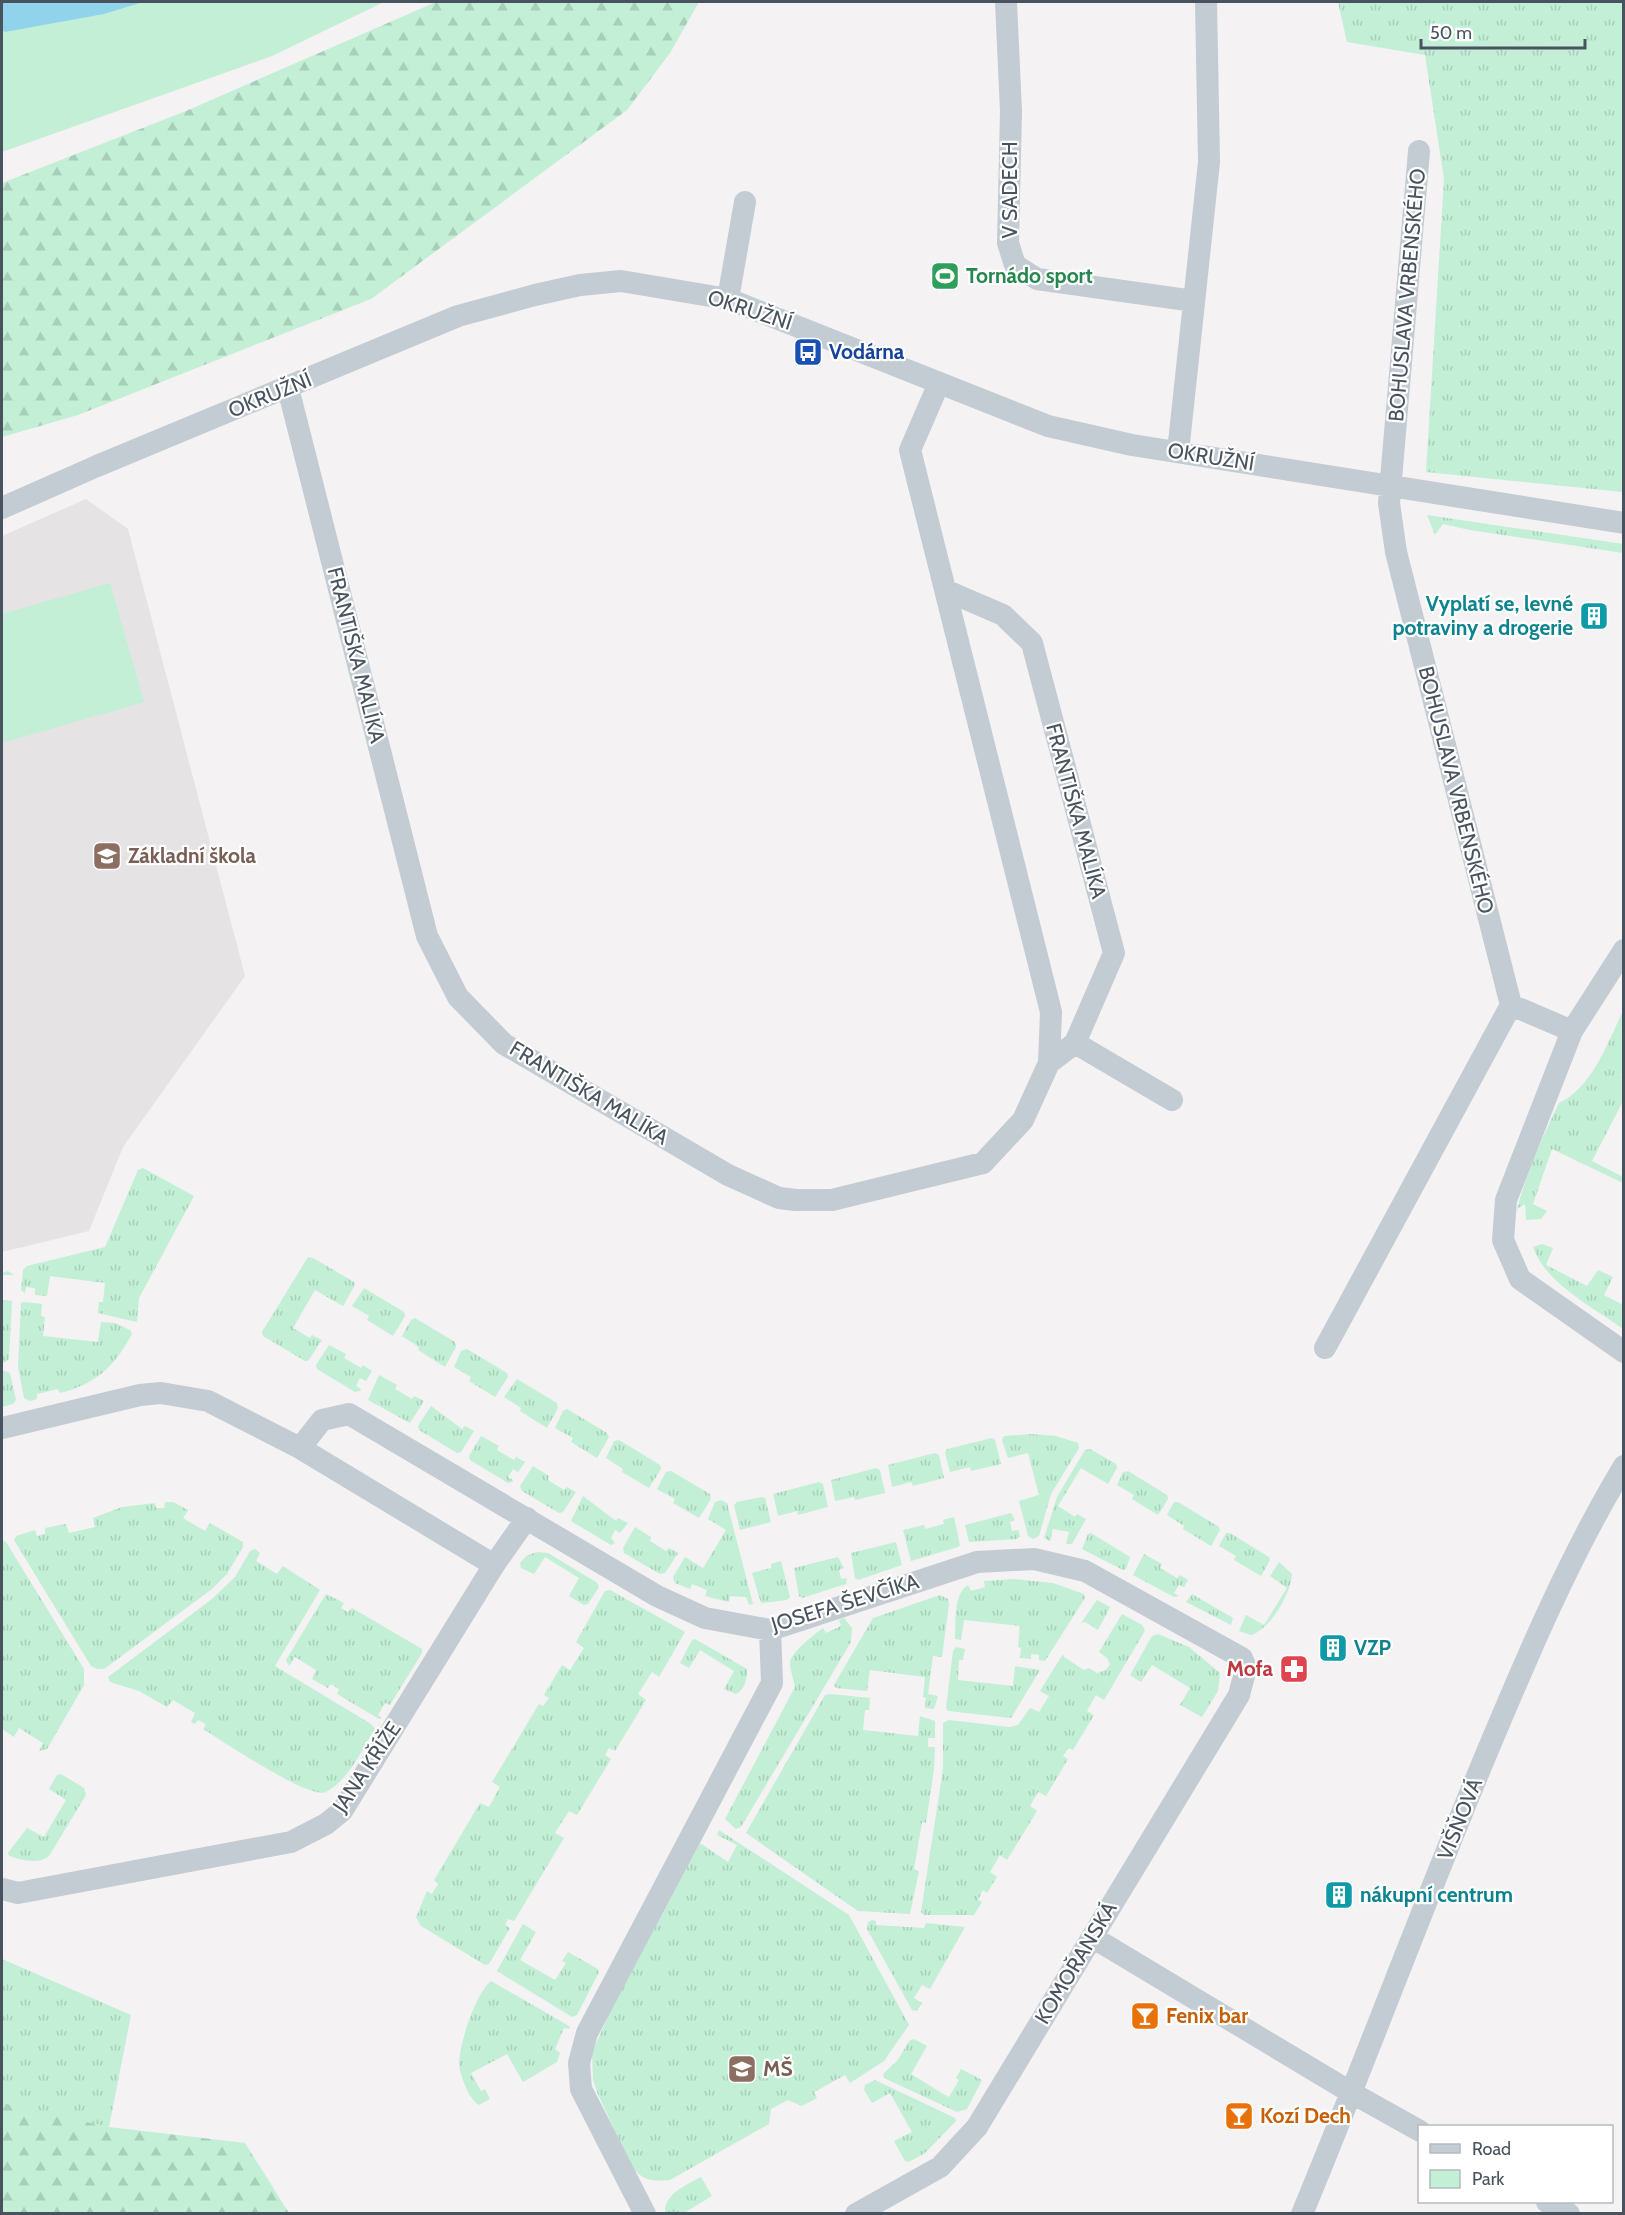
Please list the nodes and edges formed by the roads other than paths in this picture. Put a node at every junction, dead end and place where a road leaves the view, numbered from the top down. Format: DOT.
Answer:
graph roads {
  1 [pos="1006,2"];
  2 [pos="1206,2"];
  3 [pos="1419,151"];
  4 [pos="745,202"];
  5 [pos="728,298"];
  6 [pos="1194,301"];
  7 [pos="939,383"];
  8 [pos="288,388"];
  9 [pos="1178,452"];
  10 [pos="1390,485"];
  11 [pos="2,508"];
  12 [pos="1623,523"];
  13 [pos="945,590"];
  14 [pos="1623,950"];
  15 [pos="1511,1005"];
  16 [pos="1572,1032"];
  17 [pos="1075,1043"];
  18 [pos="1049,1063"];
  19 [pos="1172,1100"];
  20 [pos="1325,1348"];
  21 [pos="1623,1353"];
  22 [pos="2,1428"];
  23 [pos="300,1448"];
  24 [pos="1623,1466"];
  25 [pos="527,1518"];
  26 [pos="494,1565"];
  27 [pos="770,1630"];
  28 [pos="1246,1668"];
  29 [pos="2,1889"];
  30 [pos="1092,1937"];
  31 [pos="1352,2093"];
  32 [pos="1418,2129"];
  33 [pos="1549,2203"];
  34 [pos="893,2205"];
  35 [pos="645,2214"];
  36 [pos="856,2214"];
  37 [pos="1302,2214"];
  38 [pos="1569,2214"];
  1 -- 6 [label="street, V SADECH"];
  2 -- 6 [label="street"];
  3 -- 10 [label="street, BOHUSLAVA VRBENSKÉHO"];
  4 -- 5 [label="street"];
  5 -- 7 [label="street, OKRUŽNÍ"];
  5 -- 8 [label="street, OKRUŽNÍ"];
  6 -- 9 [label="street"];
  7 -- 9 [label="street, OKRUŽNÍ"];
  7 -- 13 [label="street, FRANTIŠKA MALÍKA"];
  8 -- 11 [label="street, OKRUŽNÍ"];
  8 -- 18 [label="street, FRANTIŠKA MALÍKA"];
  9 -- 10 [label="street, OKRUŽNÍ"];
  10 -- 12 [label="street, OKRUŽNÍ"];
  10 -- 15 [label="street, BOHUSLAVA VRBENSKÉHO"];
  13 -- 17 [label="street, FRANTIŠKA MALÍKA"];
  13 -- 18 [label="street, FRANTIŠKA MALÍKA"];
  14 -- 16 [label="street"];
  15 -- 16 [label="street"];
  15 -- 20 [label="street"];
  16 -- 21 [label="street"];
  17 -- 18 [label="street, FRANTIŠKA MALÍKA"];
  17 -- 19 [label="street"];
  22 -- 23 [label="street"];
  23 -- 25 [label="street, JOSEFA ŠEVČÍKA"];
  23 -- 26 [label="street"];
  24 -- 31 [label="street, VIŠŇOVÁ"];
  25 -- 26 [label="street, JANA KŘÍŽE"];
  25 -- 27 [label="street, JOSEFA ŠEVČÍKA"];
  26 -- 29 [label="street, JANA KŘÍŽE"];
  27 -- 28 [label="street, JOSEFA ŠEVČÍKA"];
  27 -- 35 [label="street"];
  28 -- 30 [label="street, KOMOŘANSKÁ"];
  30 -- 31 [label="street"];
  30 -- 34 [label="street, KOMOŘANSKÁ"];
  31 -- 32 [label="street"];
  31 -- 37 [label="street, VIŠŇOVÁ"];
  33 -- 38 [label="street"];
  34 -- 36 [label="street, KOMOŘANSKÁ"];
}
